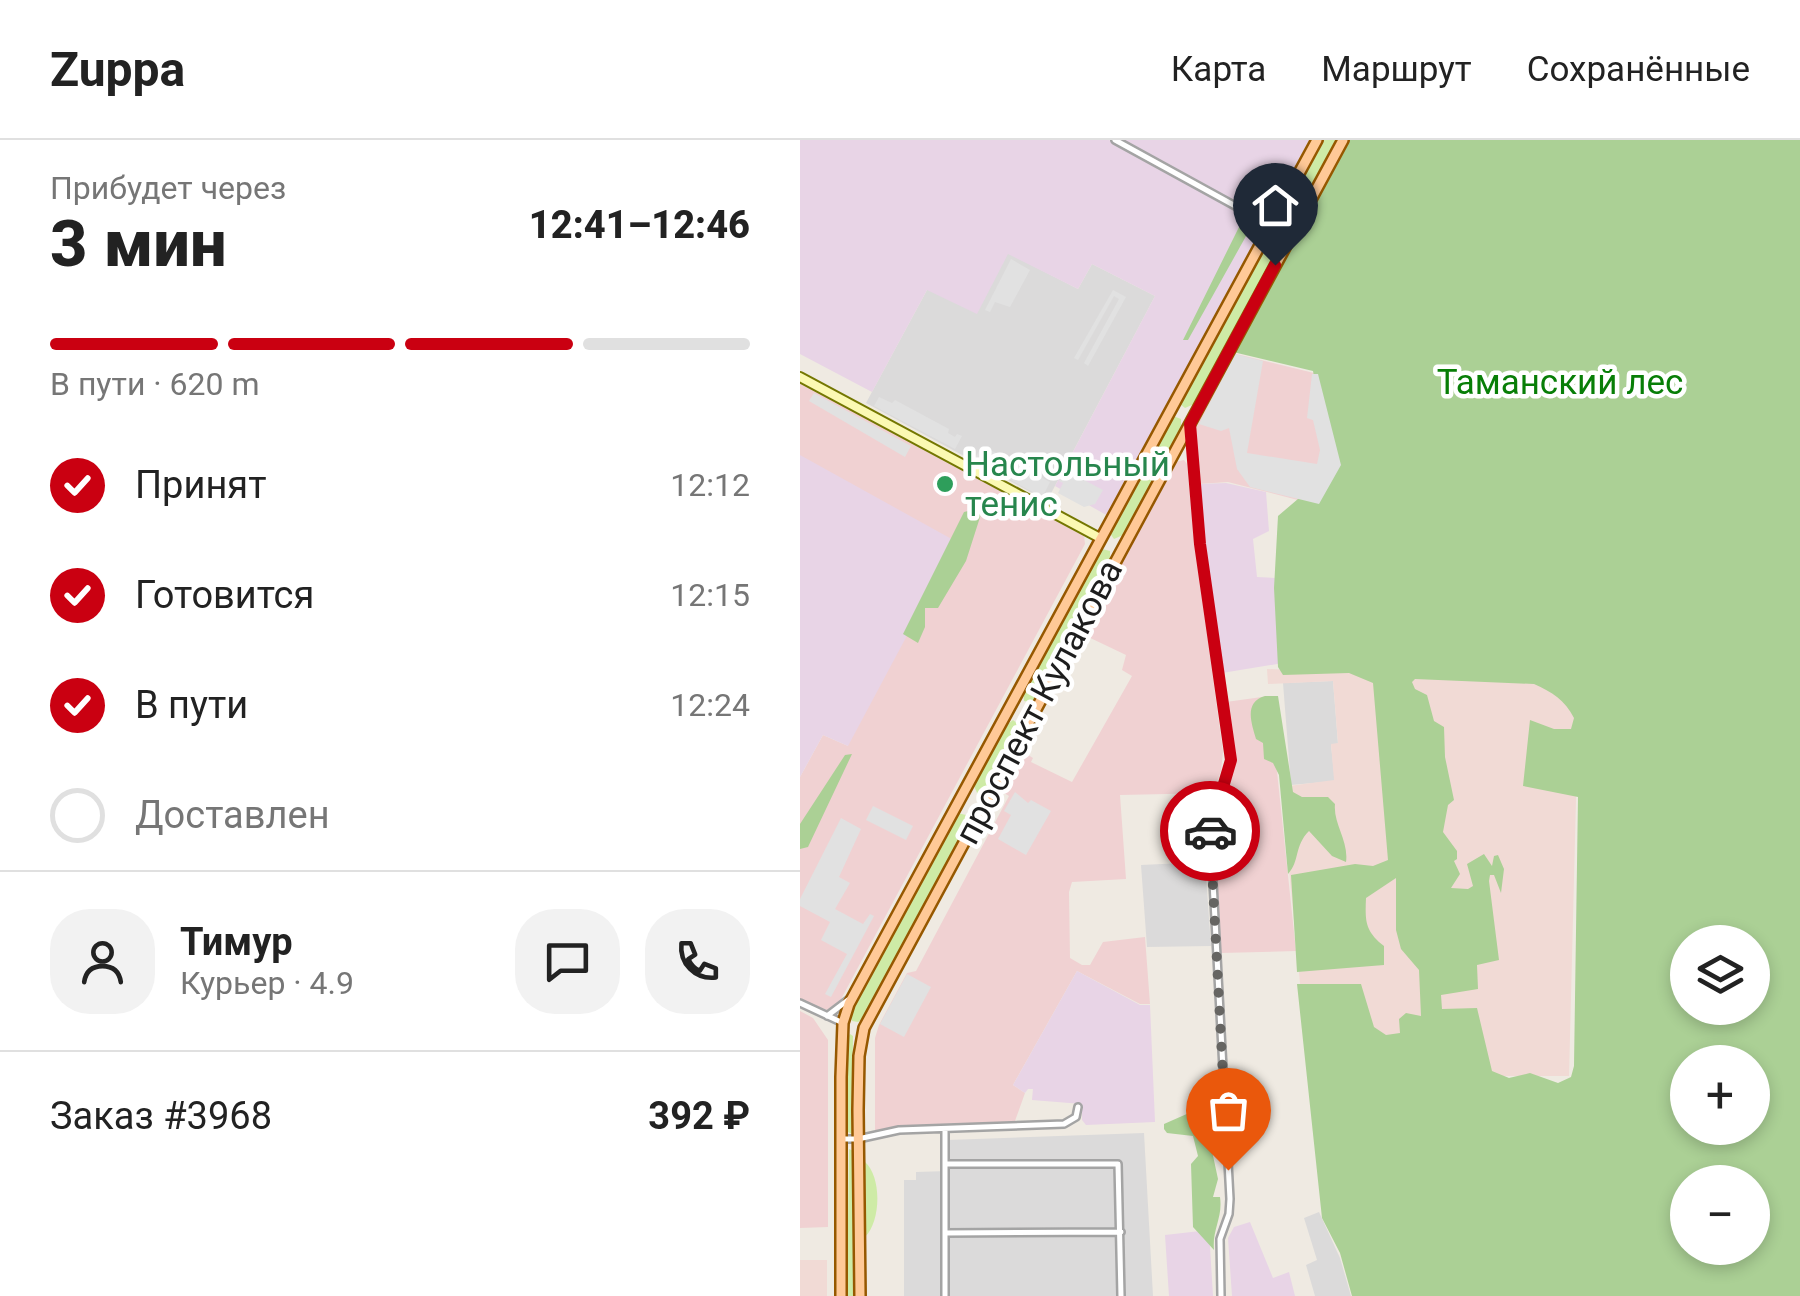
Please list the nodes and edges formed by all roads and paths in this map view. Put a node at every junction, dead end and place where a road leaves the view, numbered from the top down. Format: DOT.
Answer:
graph roads {
  1 [pos="1115,140"];
  2 [pos="1317,140"];
  3 [pos="1343,140"];
  4 [pos="1270,226"];
  5 [pos="1290,236"];
  6 [pos="800,377"];
  7 [pos="1171,406"];
  8 [pos="1190,424"];
  9 [pos="1100,538"];
  10 [pos="1120,551"];
  11 [pos="1009,703"];
  12 [pos="1032,715"];
  13 [pos="956,804"];
  14 [pos="978,816"];
  15 [pos="856,990"];
  16 [pos="800,1003"];
  17 [pos="839,1009"];
  18 [pos="813,1010"];
  19 [pos="826,1016"];
  20 [pos="838,1022"];
  21 [pos="863,1030"];
  22 [pos="1078,1107"];
  23 [pos="944,1129"];
  24 [pos="840,1138"];
  25 [pos="858,1139"];
  26 [pos="944,1164"];
  27 [pos="1121,1232"];
  28 [pos="945,1233"];
  29 [pos="841,1296"];
  30 [pos="860,1296"];
  31 [pos="945,1296"];
  32 [pos="1120,1296"];
  33 [pos="1222,1296"];
  1 -- 4 [label="street"];
  2 -- 4 [label="main road, проспект Кулакова"];
  3 -- 5 [label="main road, проспект Кулакова"];
  4 -- 5 [label="main road"];
  4 -- 7 [label="main road, проспект Кулакова"];
  5 -- 8 [label="main road, проспект Кулакова"];
  6 -- 9 [label="main road"];
  7 -- 8 [label="main road"];
  7 -- 9 [label="main road, проспект Кулакова"];
  8 -- 10 [label="main road, проспект Кулакова"];
  8 -- 33 [label="street"];
  9 -- 10 [label="main road"];
  9 -- 11 [label="main road, проспект Кулакова"];
  10 -- 12 [label="main road, проспект Кулакова"];
  11 -- 12 [label="main road"];
  11 -- 13 [label="main road, проспект Кулакова"];
  12 -- 14 [label="main road, проспект Кулакова"];
  13 -- 14 [label="main road"];
  13 -- 15 [label="main road, проспект Кулакова"];
  14 -- 21 [label="main road, проспект Кулакова"];
  15 -- 17 [label="street"];
  15 -- 20 [label="main road, проспект Кулакова"];
  16 -- 18 [label="street"];
  17 -- 18 [label="street"];
  17 -- 19 [label="street"];
  18 -- 19 [label="street"];
  19 -- 20 [label="street"];
  20 -- 21 [label="main road"];
  20 -- 24 [label="main road, проспект Кулакова"];
  21 -- 25 [label="main road, проспект Кулакова"];
  22 -- 23 [label="street"];
  23 -- 25 [label="street"];
  23 -- 26 [label="street"];
  24 -- 25 [label="street"];
  24 -- 29 [label="main road, проспект Кулакова"];
  25 -- 30 [label="main road, проспект Кулакова"];
  26 -- 27 [label="street"];
  26 -- 28 [label="street"];
  27 -- 28 [label="street"];
  27 -- 32 [label="street"];
  28 -- 31 [label="street"];
}
